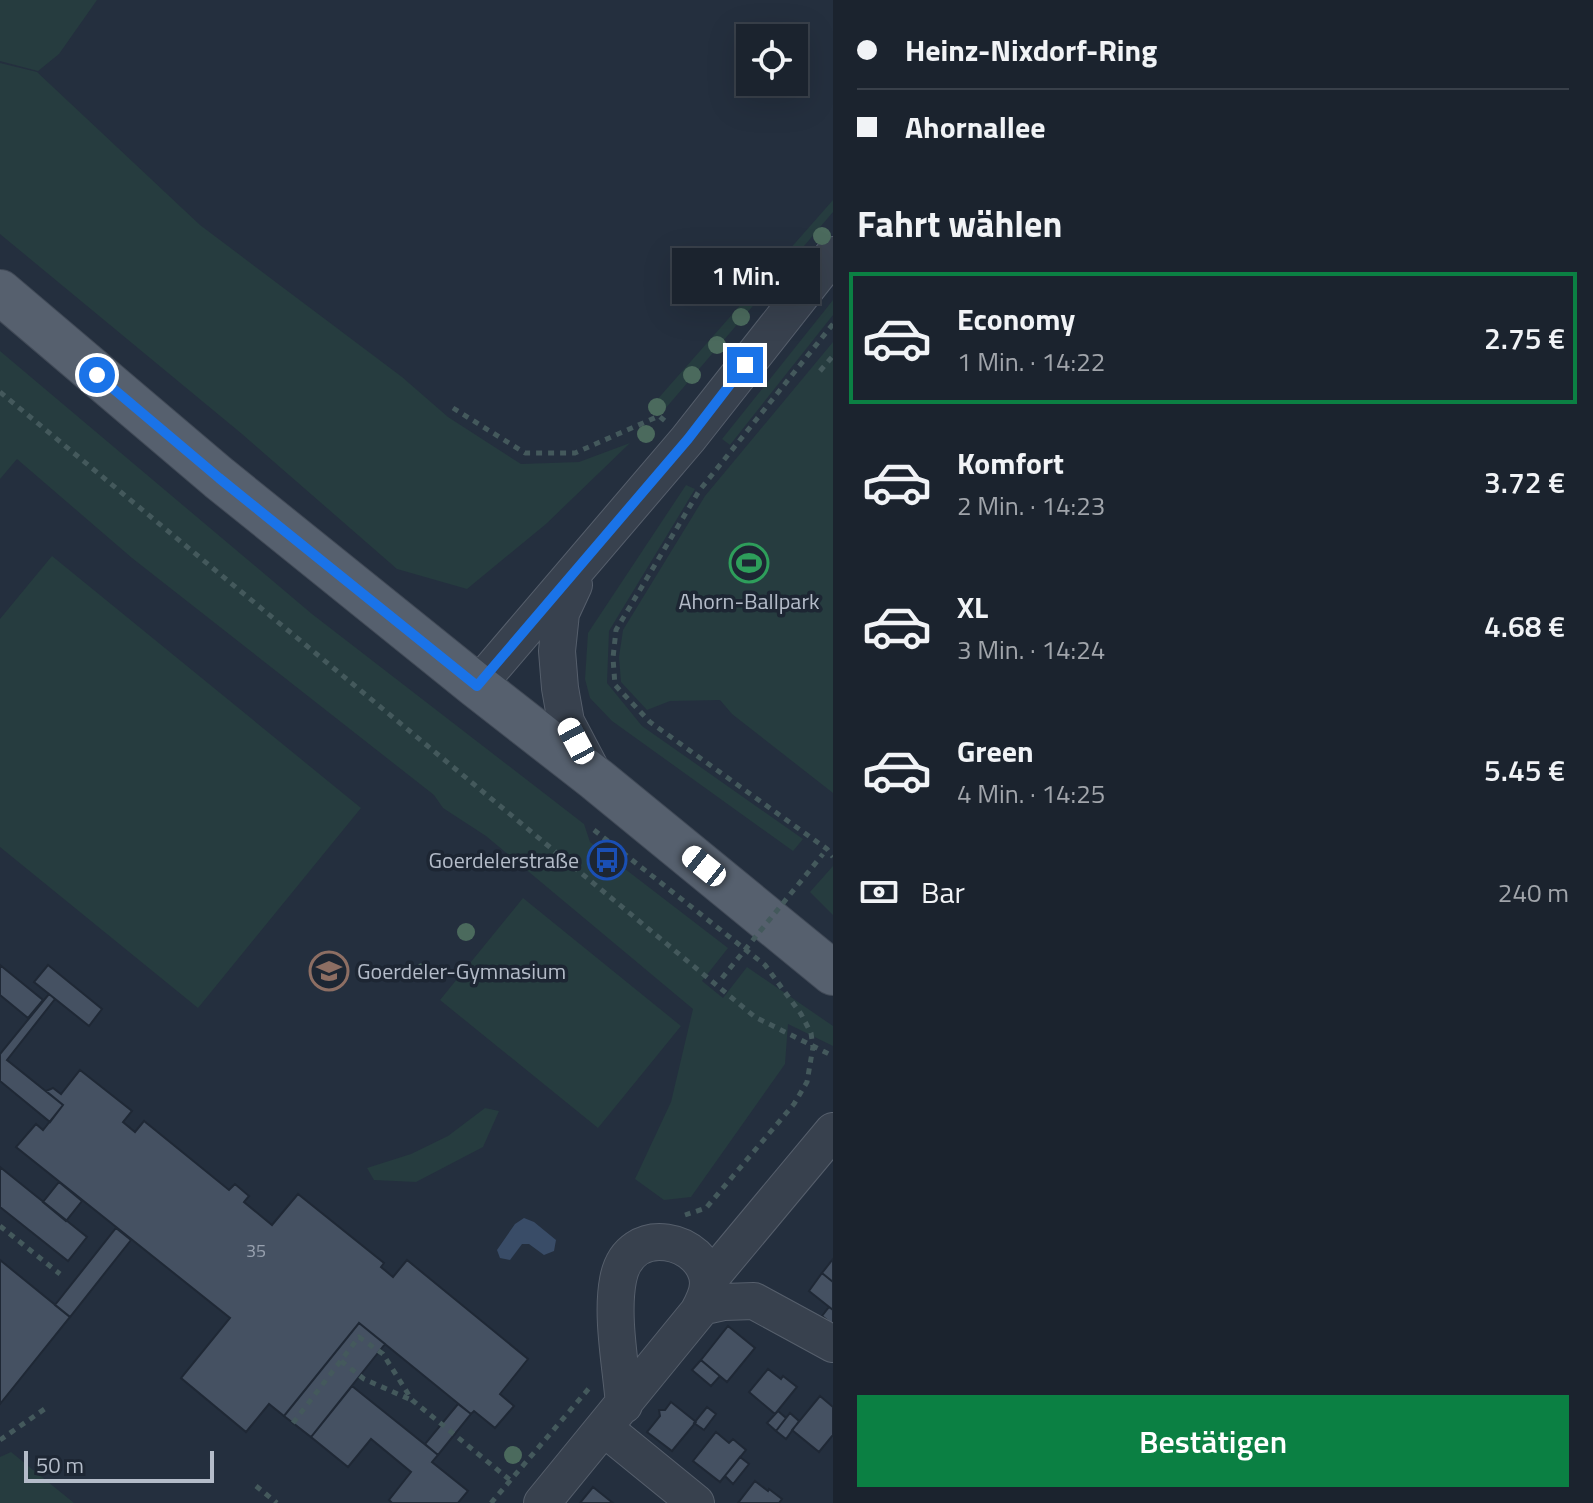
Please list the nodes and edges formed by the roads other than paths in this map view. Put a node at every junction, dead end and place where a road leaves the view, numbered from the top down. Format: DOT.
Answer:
graph roads {
  1 [pos="833,255"];
  2 [pos="0,292"];
  3 [pos="585,562"];
  4 [pos="477,686"];
  5 [pos="596,779"];
  6 [pos="833,973"];
  7 [pos="833,1131"];
  8 [pos="704,1294"];
  9 [pos="833,1344"];
  10 [pos="614,1416"];
  11 [pos="542,1503"];
  12 [pos="696,1503"];
  1 -- 3 [label="street"];
  2 -- 4 [label="main road"];
  3 -- 4 [label="street"];
  3 -- 5 [label="street"];
  4 -- 5 [label="main road"];
  5 -- 6 [label="main road"];
  7 -- 8 [label="street"];
  8 -- 9 [label="street"];
  8 -- 10 [label="street"];
  8 -- 10 [label="street"];
  10 -- 11 [label="street"];
  10 -- 12 [label="street"];
}
